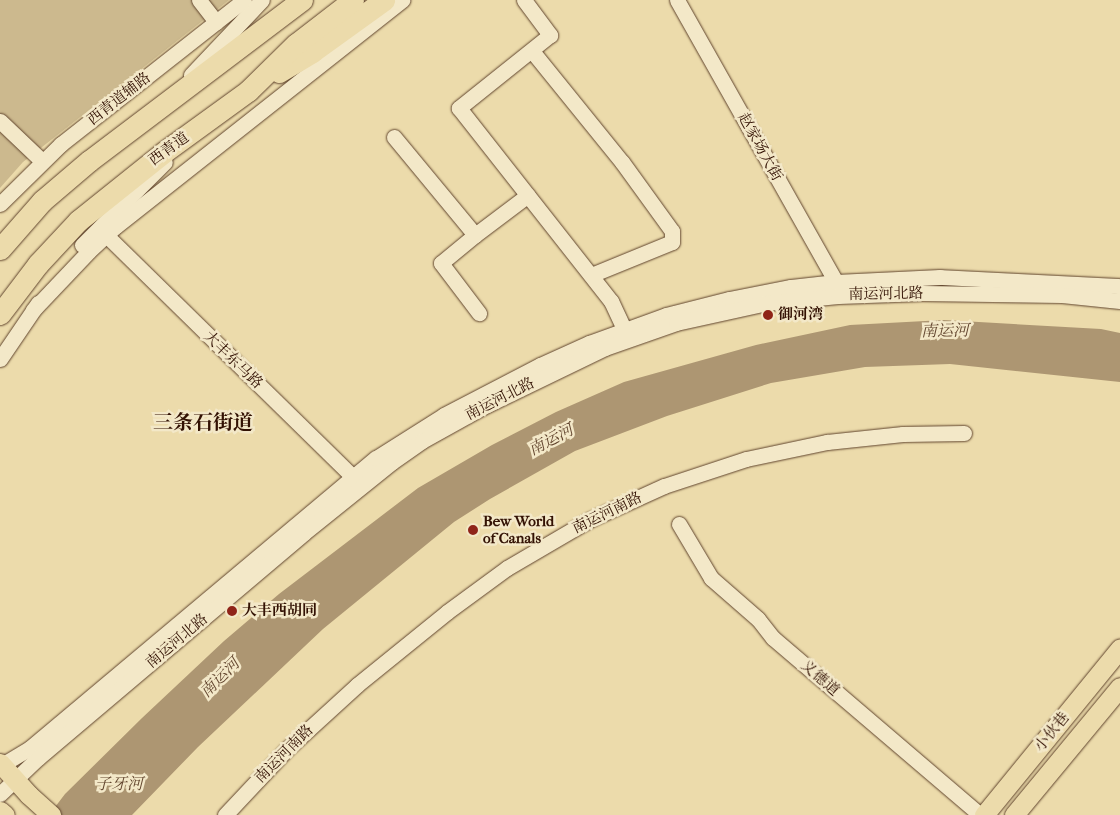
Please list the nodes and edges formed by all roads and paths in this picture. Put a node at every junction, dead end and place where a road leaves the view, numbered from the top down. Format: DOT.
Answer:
graph roads {
  1 [pos="199,0"];
  2 [pos="210,0"];
  3 [pos="244,0"];
  4 [pos="262,0"];
  5 [pos="287,0"];
  6 [pos="302,0"];
  7 [pos="353,0"];
  8 [pos="384,0"];
  9 [pos="402,0"];
  10 [pos="524,0"];
  11 [pos="677,0"];
  12 [pos="220,19"];
  13 [pos="532,51"];
  14 [pos="231,53"];
  15 [pos="248,91"];
  16 [pos="163,104"];
  17 [pos="0,121"];
  18 [pos="205,123"];
  19 [pos="394,137"];
  20 [pos="42,161"];
  21 [pos="528,194"];
  22 [pos="0,204"];
  23 [pos="106,235"];
  24 [pos="475,235"];
  25 [pos="0,249"];
  26 [pos="591,275"];
  27 [pos="1120,286"];
  28 [pos="837,289"];
  29 [pos="1120,301"];
  30 [pos="33,310"];
  31 [pos="479,313"];
  32 [pos="0,314"];
  33 [pos="627,334"];
  34 [pos="0,359"];
  35 [pos="964,433"];
  36 [pos="357,481"];
  37 [pos="679,524"];
  38 [pos="1120,648"];
  39 [pos="1120,687"];
  40 [pos="0,765"];
  41 [pos="14,780"];
  42 [pos="0,794"];
  43 [pos="46,810"];
  44 [pos="0,811"];
  45 [pos="5,815"];
  46 [pos="225,815"];
  47 [pos="982,815"];
  48 [pos="1014,815"];
  1 -- 12 [label="street"];
  2 -- 12 [label="street"];
  3 -- 12 [label="street, 西青道辅路"];
  4 -- 16 [label="street"];
  5 -- 14 [label="highway"];
  6 -- 14 [label="highway"];
  7 -- 15 [label="highway, 西青道"];
  8 -- 15 [label="highway"];
  9 -- 23 [label="street"];
  10 -- 13 [label="street"];
  11 -- 28 [label="street, 赵家场大街"];
  12 -- 20 [label="street, 西青道辅路"];
  13 -- 21 [label="street"];
  13 -- 26 [label="street"];
  14 -- 16 [label="highway"];
  15 -- 18 [label="highway, 西青道"];
  16 -- 25 [label="highway"];
  17 -- 20 [label="street"];
  18 -- 30 [label="street"];
  18 -- 32 [label="highway, 西青道"];
  19 -- 24 [label="street"];
  20 -- 22 [label="street, 西青道辅路"];
  21 -- 24 [label="street"];
  21 -- 26 [label="street"];
  23 -- 30 [label="street"];
  23 -- 36 [label="street, 大丰东马路"];
  24 -- 31 [label="street"];
  26 -- 33 [label="street"];
  27 -- 28 [label="street, 南运河北路"];
  28 -- 29 [label="street, 南运河北路"];
  28 -- 33 [label="street, 南运河北路"];
  30 -- 34 [label="street"];
  33 -- 36 [label="street, 南运河北路"];
  35 -- 46 [label="street, 南运河南路"];
  36 -- 40 [label="street, 南运河北路"];
  36 -- 41 [label="street, 南运河北路"];
  37 -- 47 [label="street, 义德道"];
  38 -- 47 [label="main road, 小伙巷"];
  39 -- 48 [label="main road, 小伙巷"];
  40 -- 41 [label="main road"];
  41 -- 42 [label="street, 南运河北路"];
  41 -- 43 [label="main road"];
  44 -- 45 [label="main road"];
}
